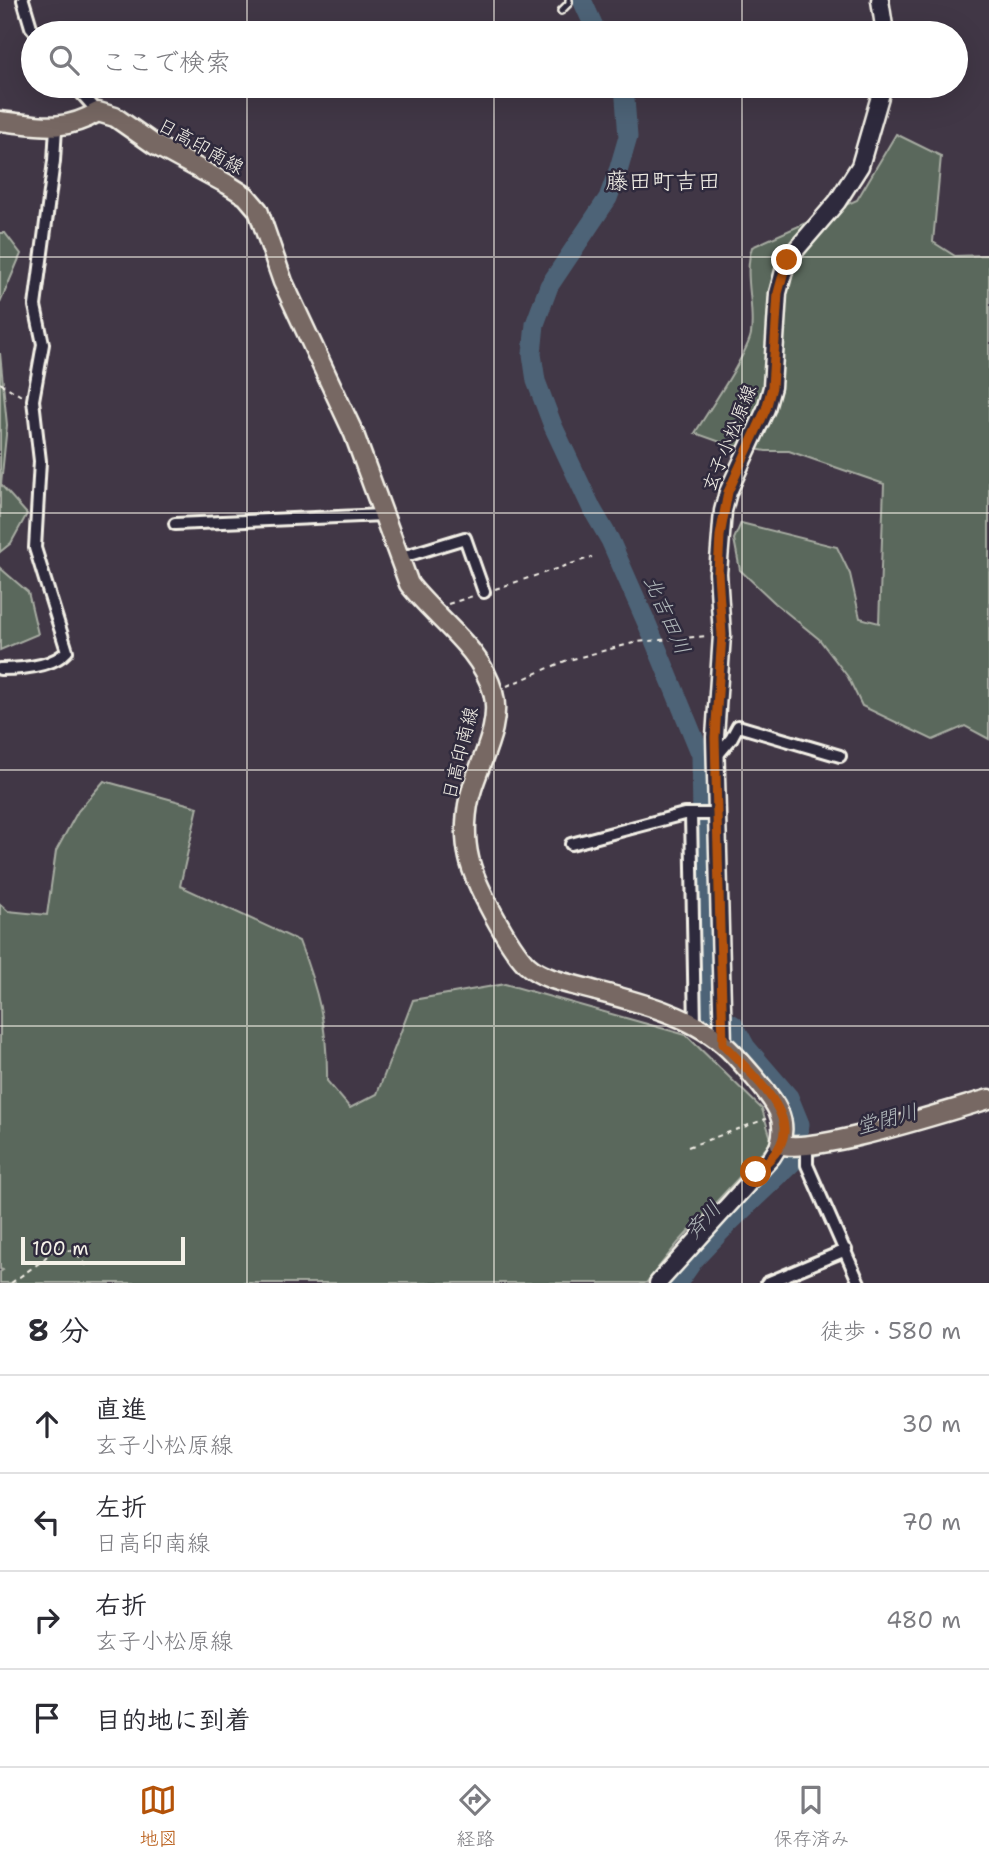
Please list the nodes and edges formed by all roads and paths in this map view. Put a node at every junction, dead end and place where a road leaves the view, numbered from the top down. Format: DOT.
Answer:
graph roads {
  1 [pos="23,0"];
  2 [pos="569,0"];
  3 [pos="880,0"];
  4 [pos="561,11"];
  5 [pos="29,21"];
  6 [pos="883,21"];
  7 [pos="85,98"];
  8 [pos="880,98"];
  9 [pos="97,112"];
  10 [pos="0,121"];
  11 [pos="56,127"];
  12 [pos="0,383"];
  13 [pos="33,400"];
  14 [pos="383,514"];
  15 [pos="175,524"];
  16 [pos="592,557"];
  17 [pos="399,558"];
  18 [pos="484,592"];
  19 [pos="430,610"];
  20 [pos="722,635"];
  21 [pos="0,669"];
  22 [pos="494,693"];
  23 [pos="840,756"];
  24 [pos="716,757"];
  25 [pos="691,814"];
  26 [pos="717,814"];
  27 [pos="571,844"];
  28 [pos="695,1027"];
  29 [pos="723,1036"];
  30 [pos="989,1099"];
  31 [pos="781,1114"];
  32 [pos="782,1145"];
  33 [pos="688,1147"];
  34 [pos="807,1147"];
  35 [pos="846,1250"];
  36 [pos="87,1266"];
  37 [pos="11,1283"];
  38 [pos="658,1283"];
  39 [pos="767,1283"];
  40 [pos="859,1283"];
  1 -- 5 [label="street"];
  2 -- 4 [label="lane"];
  3 -- 6 [label="main road"];
  7 -- 9 [label="street"];
  8 -- 20 [label="main road, 玄子小松原線"];
  9 -- 11 [label="main road"];
  9 -- 14 [label="main road, 日高印南線"];
  10 -- 11 [label="main road"];
  11 -- 13 [label="street"];
  12 -- 13 [label="path"];
  13 -- 21 [label="street"];
  14 -- 15 [label="street"];
  14 -- 17 [label="main road, 日高印南線"];
  16 -- 18 [label="path"];
  17 -- 18 [label="street"];
  17 -- 19 [label="main road, 日高印南線"];
  18 -- 19 [label="path"];
  19 -- 22 [label="main road, 日高印南線"];
  20 -- 22 [label="path"];
  20 -- 24 [label="main road, 玄子小松原線"];
  22 -- 28 [label="main road, 日高印南線"];
  23 -- 24 [label="street"];
  24 -- 26 [label="main road, 玄子小松原線"];
  25 -- 26 [label="street"];
  25 -- 27 [label="street"];
  25 -- 28 [label="street"];
  26 -- 29 [label="main road, 玄子小松原線"];
  28 -- 29 [label="main road, 日高印南線"];
  29 -- 31 [label="main road, 日高印南線"];
  30 -- 34 [label="main road"];
  31 -- 32 [label="main road"];
  31 -- 33 [label="path"];
  32 -- 34 [label="main road"];
  32 -- 38 [label="main road"];
  34 -- 35 [label="street"];
  35 -- 39 [label="street"];
  35 -- 40 [label="street"];
  36 -- 37 [label="path"];
}
